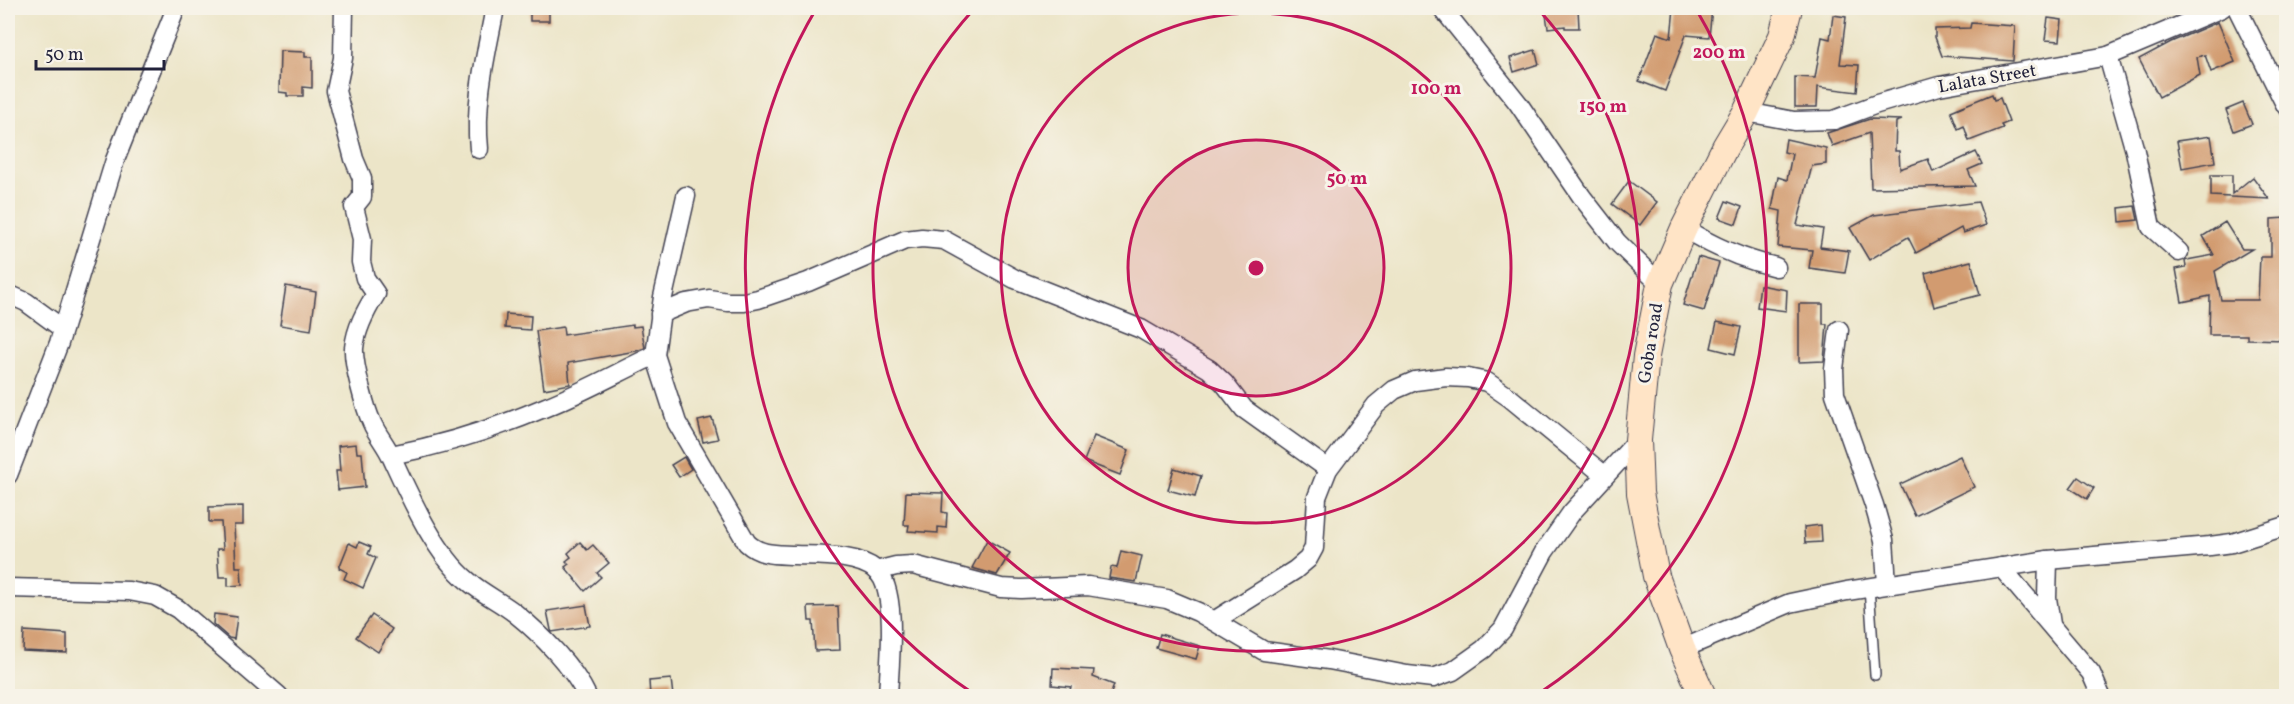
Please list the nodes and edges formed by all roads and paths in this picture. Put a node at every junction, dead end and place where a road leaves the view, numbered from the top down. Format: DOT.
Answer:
graph roads {
  1 [pos="176,8"];
  2 [pos="344,8"];
  3 [pos="495,8"];
  4 [pos="1442,8"];
  5 [pos="1789,8"];
  6 [pos="2222,8"];
  7 [pos="2237,8"];
  8 [pos="2108,56"];
  9 [pos="2286,106"];
  10 [pos="1746,112"];
  11 [pos="479,149"];
  12 [pos="686,196"];
  13 [pos="1684,228"];
  14 [pos="2179,252"];
  15 [pos="1776,267"];
  16 [pos="1660,284"];
  17 [pos="8,294"];
  18 [pos="660,314"];
  19 [pos="63,329"];
  20 [pos="1839,330"];
  21 [pos="655,355"];
  22 [pos="1638,440"];
  23 [pos="391,455"];
  24 [pos="1328,469"];
  25 [pos="8,475"];
  26 [pos="1604,475"];
  27 [pos="2286,526"];
  28 [pos="2048,560"];
  29 [pos="2001,567"];
  30 [pos="876,571"];
  31 [pos="1887,584"];
  32 [pos="1869,587"];
  33 [pos="8,588"];
  34 [pos="1214,621"];
  35 [pos="2051,625"];
  36 [pos="1682,649"];
  37 [pos="1875,675"];
  38 [pos="279,696"];
  39 [pos="587,696"];
  40 [pos="888,696"];
  41 [pos="1703,696"];
  42 [pos="2101,696"];
  1 -- 19 [label="street"];
  2 -- 23 [label="street"];
  3 -- 11 [label="street"];
  4 -- 16 [label="street"];
  5 -- 10 [label="street, Goba road"];
  6 -- 8 [label="street, Lalata Street"];
  7 -- 9 [label="street"];
  8 -- 10 [label="street, Lalata Street"];
  8 -- 14 [label="street"];
  10 -- 13 [label="street, Goba road"];
  12 -- 18 [label="street"];
  13 -- 15 [label="street"];
  13 -- 16 [label="street, Goba road"];
  16 -- 22 [label="street, Goba road"];
  17 -- 19 [label="street"];
  18 -- 21 [label="street"];
  18 -- 24 [label="street"];
  19 -- 25 [label="street"];
  20 -- 31 [label="street"];
  21 -- 23 [label="street"];
  21 -- 30 [label="street"];
  22 -- 26 [label="street"];
  22 -- 36 [label="street, Goba road"];
  23 -- 39 [label="street"];
  24 -- 26 [label="street"];
  24 -- 34 [label="street"];
  26 -- 34 [label="street"];
  27 -- 28 [label="street"];
  28 -- 29 [label="street"];
  28 -- 35 [label="street"];
  29 -- 31 [label="street"];
  29 -- 35 [label="street"];
  30 -- 34 [label="street"];
  30 -- 40 [label="street"];
  31 -- 32 [label="street"];
  32 -- 36 [label="street"];
  32 -- 37 [label="lane"];
  33 -- 38 [label="street"];
  35 -- 42 [label="street"];
  36 -- 41 [label="street, Goba road"];
}
